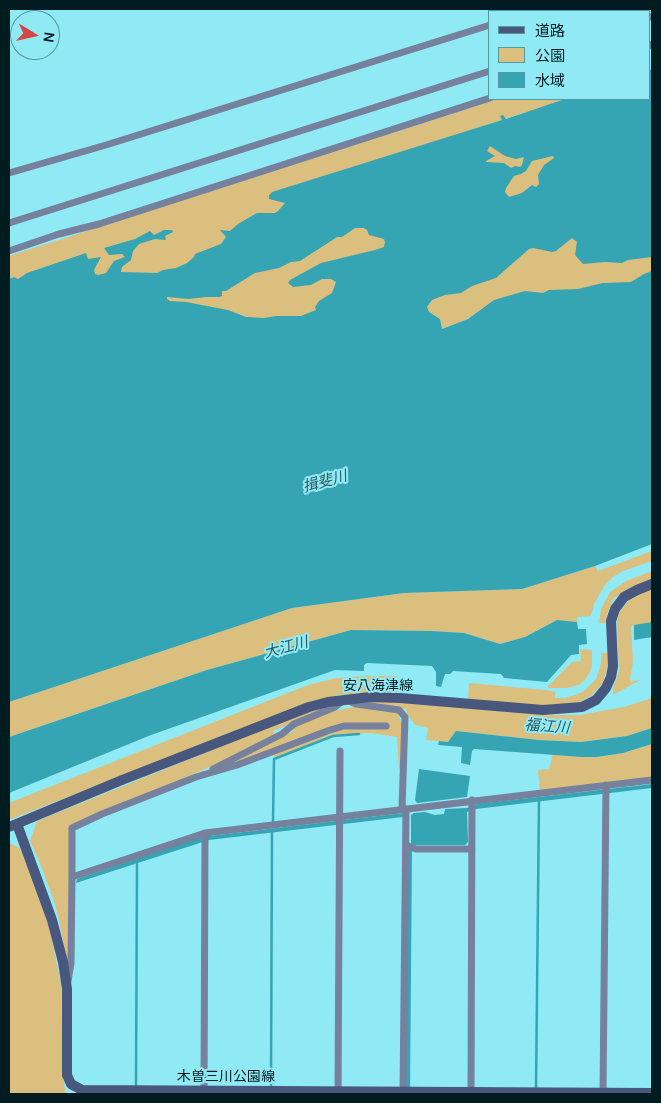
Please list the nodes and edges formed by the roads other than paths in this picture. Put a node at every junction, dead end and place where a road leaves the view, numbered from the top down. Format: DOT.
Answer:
graph roads {
  1 [pos="488,27"];
  2 [pos="488,71"];
  3 [pos="488,99"];
  4 [pos="9,173"];
  5 [pos="9,223"];
  6 [pos="9,251"];
  7 [pos="652,584"];
  8 [pos="345,699"];
  9 [pos="386,726"];
  10 [pos="340,751"];
  11 [pos="196,777"];
  12 [pos="652,780"];
  13 [pos="606,789"];
  14 [pos="472,805"];
  15 [pos="404,809"];
  16 [pos="340,820"];
  17 [pos="13,826"];
  18 [pos="205,837"];
  19 [pos="410,847"];
  20 [pos="472,849"];
  21 [pos="72,877"];
  22 [pos="67,989"];
  23 [pos="137,1092"];
  24 [pos="268,1092"];
  25 [pos="204,1093"];
  26 [pos="338,1093"];
  27 [pos="406,1093"];
  28 [pos="471,1093"];
  29 [pos="603,1093"];
  30 [pos="652,1093"];
  1 -- 4 [label="street"];
  2 -- 5 [label="street"];
  3 -- 6 [label="street"];
  7 -- 8 [label="main road, 安八海津線"];
  8 -- 11 [label="street"];
  8 -- 15 [label="street"];
  8 -- 17 [label="main road, 安八海津線"];
  9 -- 11 [label="street"];
  10 -- 16 [label="street"];
  11 -- 21 [label="street"];
  12 -- 13 [label="street"];
  13 -- 14 [label="street"];
  13 -- 29 [label="street"];
  14 -- 15 [label="street"];
  14 -- 20 [label="street"];
  15 -- 16 [label="street"];
  15 -- 19 [label="street"];
  16 -- 18 [label="street"];
  16 -- 26 [label="street"];
  17 -- 22 [label="main road, 木曽三川公園線"];
  18 -- 21 [label="street"];
  18 -- 25 [label="street"];
  19 -- 20 [label="street"];
  19 -- 27 [label="street"];
  20 -- 28 [label="street"];
  21 -- 22 [label="street"];
  22 -- 23 [label="main road, 木曽三川公園線"];
  23 -- 25 [label="main road, 木曽三川公園線"];
  24 -- 25 [label="main road, 木曽三川公園線"];
  24 -- 26 [label="main road, 木曽三川公園線"];
  26 -- 27 [label="main road, 木曽三川公園線"];
  27 -- 28 [label="main road, 木曽三川公園線"];
  28 -- 29 [label="main road, 木曽三川公園線"];
  29 -- 30 [label="main road, 木曽三川公園線"];
}
